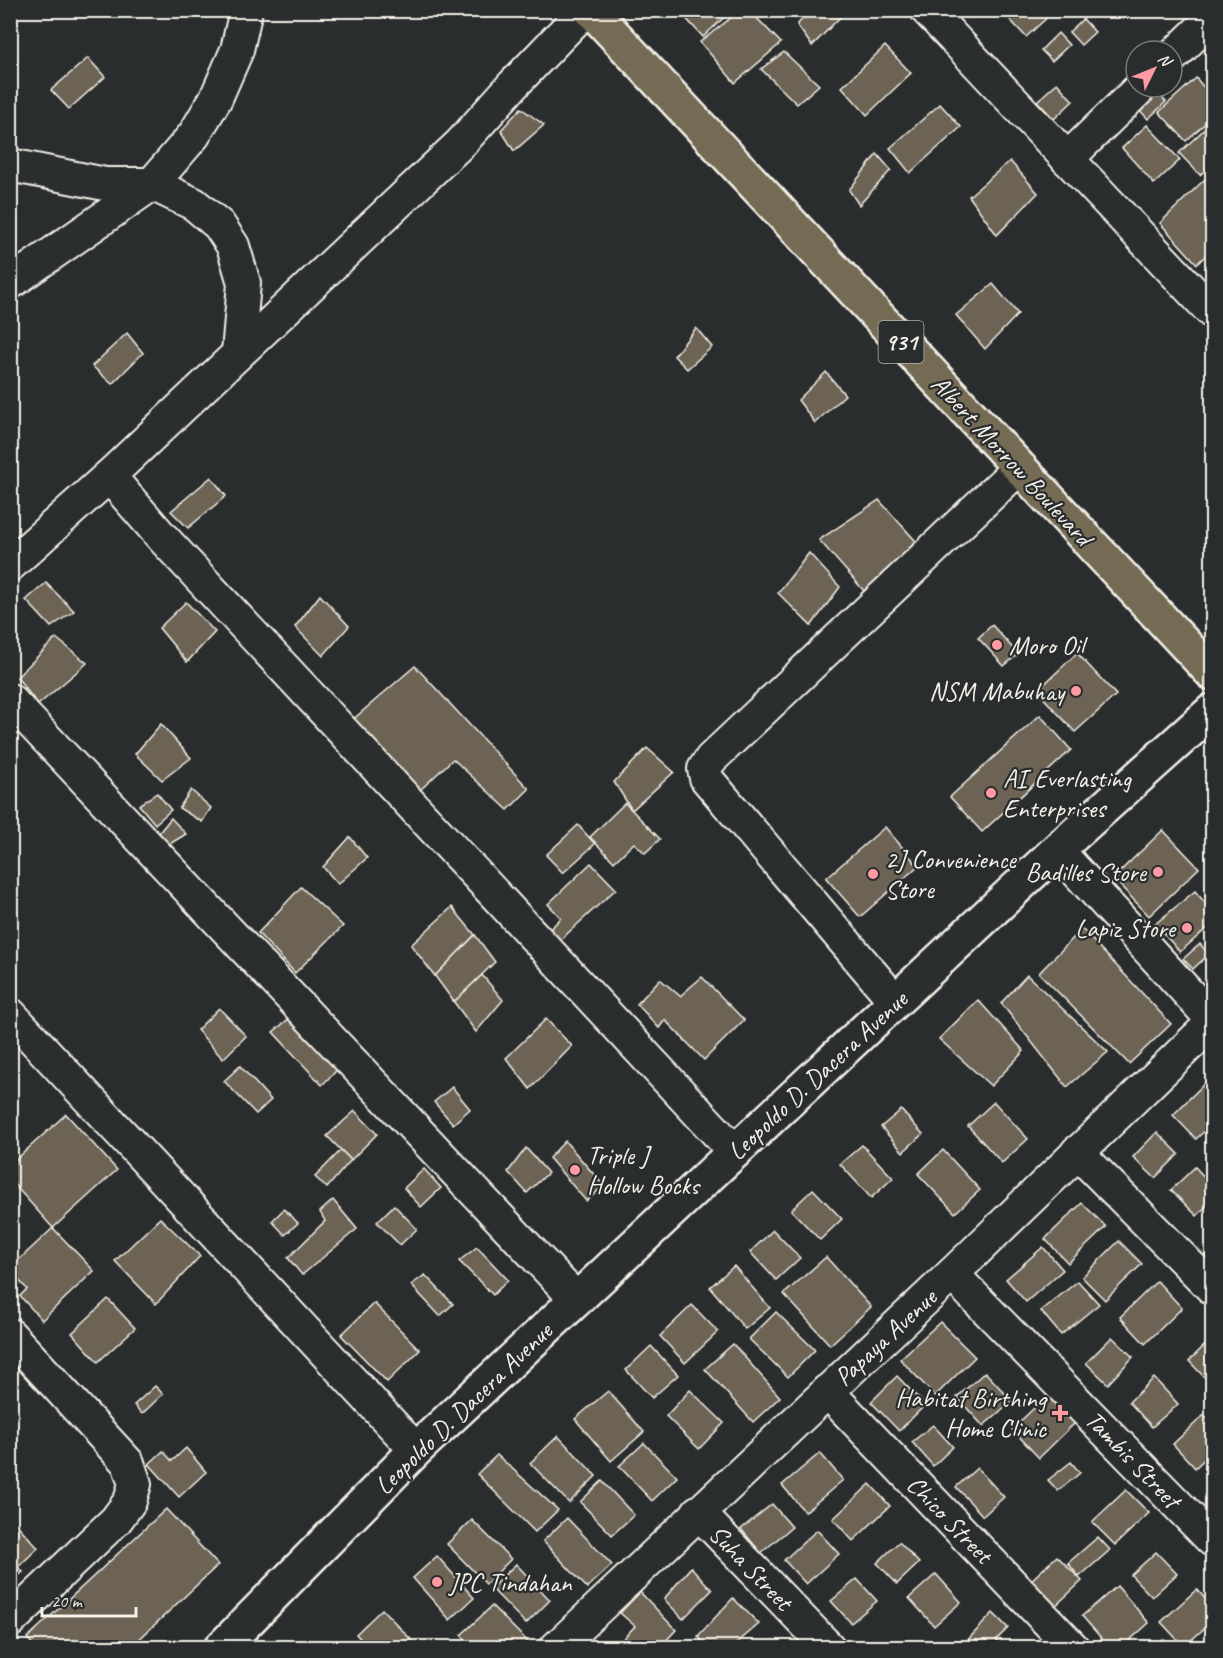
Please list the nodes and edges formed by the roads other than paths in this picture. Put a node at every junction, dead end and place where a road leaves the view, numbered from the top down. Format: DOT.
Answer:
graph roads {
  1 [pos="246,10"];
  2 [pos="585,10"];
  3 [pos="591,10"];
  4 [pos="927,10"];
  5 [pos="1212,18"];
  6 [pos="1184,45"];
  7 [pos="1129,99"];
  8 [pos="1067,159"];
  9 [pos="10,165"];
  10 [pos="152,184"];
  11 [pos="10,283"];
  12 [pos="1212,312"];
  13 [pos="238,353"];
  14 [pos="1019,468"];
  15 [pos="109,476"];
  16 [pos="10,565"];
  17 [pos="1212,673"];
  18 [pos="10,700"];
  19 [pos="1212,711"];
  20 [pos="1057,850"];
  21 [pos="895,1001"];
  22 [pos="10,1014"];
  23 [pos="1212,1021"];
  24 [pos="735,1152"];
  25 [pos="1077,1152"];
  26 [pos="952,1274"];
  27 [pos="1212,1288"];
  28 [pos="577,1300"];
  29 [pos="10,1335"];
  30 [pos="827,1391"];
  31 [pos="416,1450"];
  32 [pos="698,1512"];
  33 [pos="1212,1540"];
  34 [pos="10,1621"];
  35 [pos="574,1641"];
  36 [pos="220,1647"];
  37 [pos="829,1647"];
  38 [pos="1073,1647"];
  1 -- 10 [label="street"];
  2 -- 13 [label="street"];
  3 -- 14 [label="highway, Albert Morrow Boulevard / 931"];
  4 -- 8 [label="street"];
  5 -- 6 [label="street"];
  7 -- 8 [label="street"];
  8 -- 12 [label="street"];
  9 -- 10 [label="street"];
  10 -- 11 [label="street"];
  10 -- 13 [label="street"];
  13 -- 15 [label="street"];
  14 -- 17 [label="highway, Albert Morrow Boulevard / 931"];
  14 -- 21 [label="street"];
  15 -- 16 [label="street"];
  15 -- 24 [label="street"];
  18 -- 28 [label="street"];
  19 -- 20 [label="main road, Leopoldo D. Dacera Avenue"];
  20 -- 21 [label="main road, Leopoldo D. Dacera Avenue"];
  20 -- 23 [label="street"];
  21 -- 24 [label="main road, Leopoldo D. Dacera Avenue"];
  22 -- 31 [label="street"];
  23 -- 25 [label="street, Papaya Avenue"];
  24 -- 28 [label="main road, Leopoldo D. Dacera Avenue"];
  25 -- 26 [label="street, Papaya Avenue"];
  25 -- 27 [label="street"];
  26 -- 30 [label="street, Papaya Avenue"];
  26 -- 33 [label="street, Tambis Street"];
  28 -- 31 [label="main road, Leopoldo D. Dacera Avenue"];
  29 -- 34 [label="street"];
  30 -- 32 [label="street, Papaya Avenue"];
  30 -- 38 [label="street, Chico Street"];
  31 -- 36 [label="main road, Leopoldo D. Dacera Avenue"];
  32 -- 35 [label="street, Papaya Avenue"];
  32 -- 37 [label="street, Suha Street"];
}
